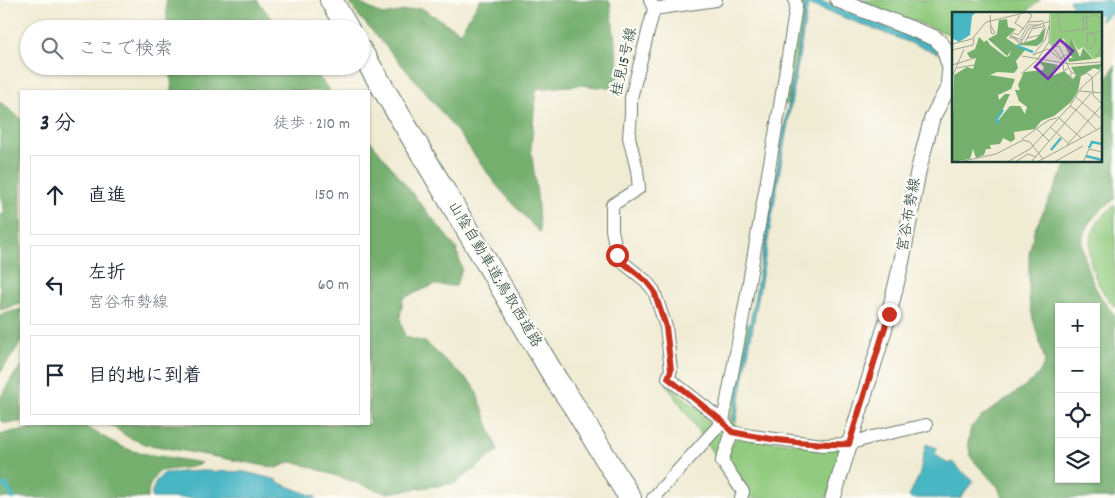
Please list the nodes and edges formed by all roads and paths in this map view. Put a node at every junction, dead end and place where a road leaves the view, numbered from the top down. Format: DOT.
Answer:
graph roads {
  1 [pos="321,0"];
  2 [pos="331,0"];
  3 [pos="716,0"];
  4 [pos="795,0"];
  5 [pos="838,0"];
  6 [pos="652,4"];
  7 [pos="333,20"];
  8 [pos="343,20"];
  9 [pos="370,68"];
  10 [pos="365,75"];
  11 [pos="553,383"];
  12 [pos="722,421"];
  13 [pos="926,424"];
  14 [pos="732,432"];
  15 [pos="849,444"];
  16 [pos="620,498"];
  17 [pos="630,498"];
  18 [pos="653,498"];
  19 [pos="741,498"];
  20 [pos="834,498"];
  1 -- 7 [label="highway"];
  2 -- 8 [label="highway"];
  3 -- 6 [label="street"];
  4 -- 12 [label="street"];
  5 -- 15 [label="street, 宮谷布勢線"];
  6 -- 12 [label="street, 桂見15号線"];
  9 -- 11 [label="highway, 山陰自動車道;鳥取西道路"];
  10 -- 11 [label="highway, 山陰自動車道;鳥取西道路"];
  11 -- 16 [label="highway, 山陰自動車道;鳥取西道路"];
  11 -- 17 [label="highway, 山陰自動車道;鳥取西道路"];
  12 -- 14 [label="street"];
  12 -- 18 [label="street"];
  13 -- 15 [label="street"];
  14 -- 15 [label="street"];
  14 -- 19 [label="street"];
  15 -- 20 [label="street, 宮谷布勢線"];
}
